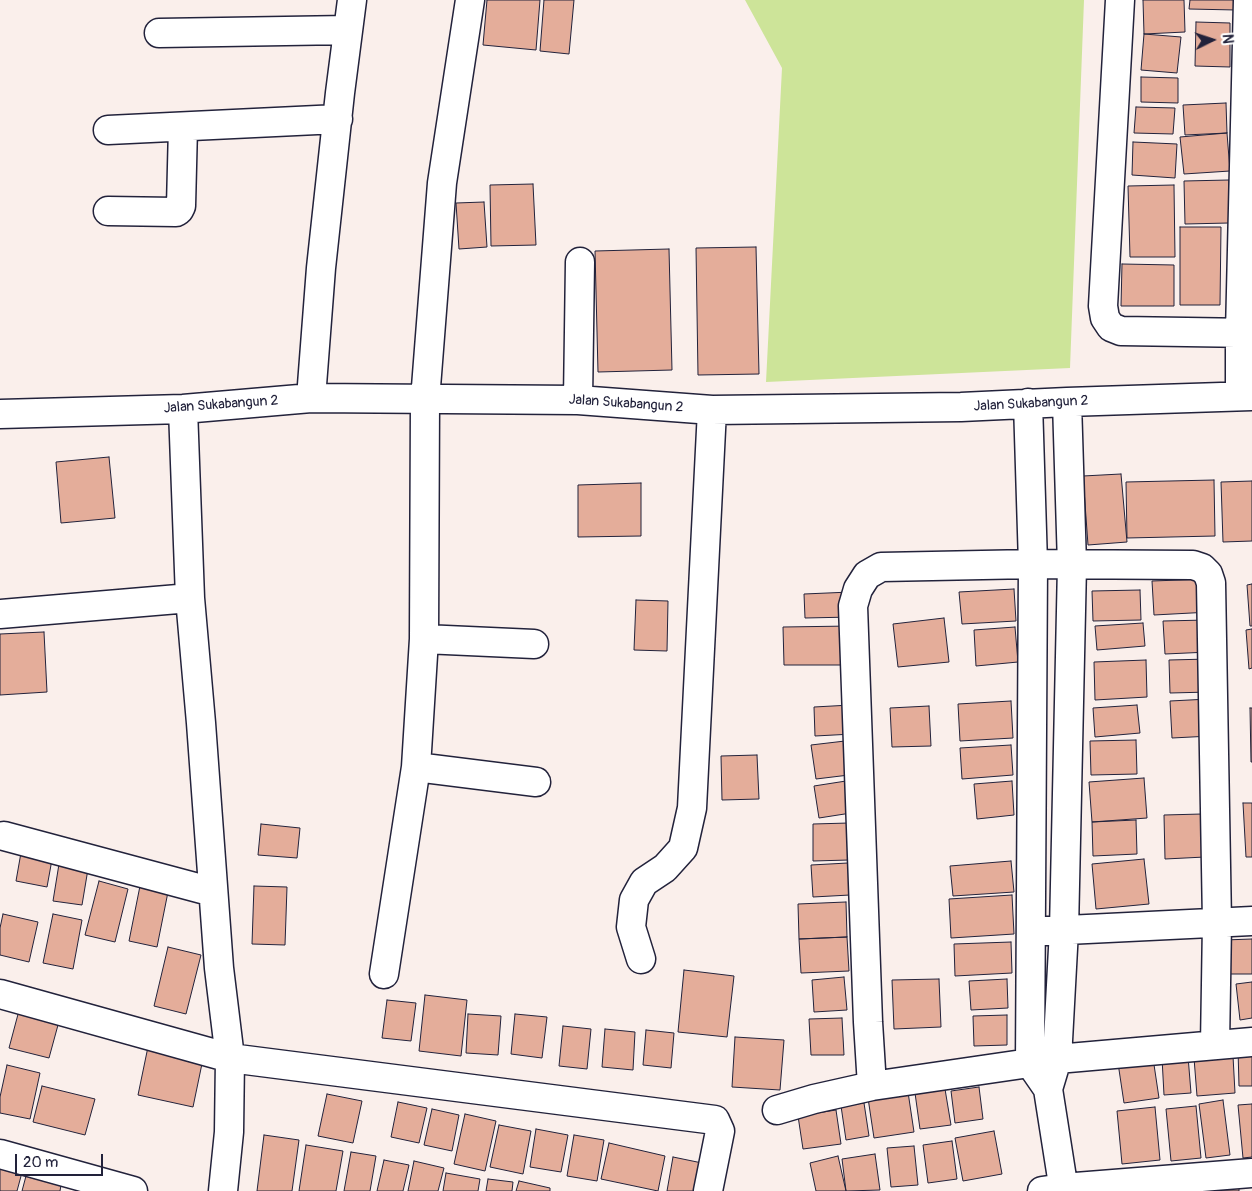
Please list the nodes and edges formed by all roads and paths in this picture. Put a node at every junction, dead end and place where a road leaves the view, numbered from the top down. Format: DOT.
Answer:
graph roads {
  1 [pos="352,0"];
  2 [pos="470,0"];
  3 [pos="1120,0"];
  4 [pos="1248,0"];
  5 [pos="348,30"];
  6 [pos="160,32"];
  7 [pos="338,119"];
  8 [pos="183,127"];
  9 [pos="108,130"];
  10 [pos="108,211"];
  11 [pos="580,262"];
  12 [pos="1246,333"];
  13 [pos="1246,396"];
  14 [pos="311,398"];
  15 [pos="425,400"];
  16 [pos="578,400"];
  17 [pos="1067,402"];
  18 [pos="1028,403"];
  19 [pos="183,409"];
  20 [pos="712,410"];
  21 [pos="0,414"];
  22 [pos="1033,564"];
  23 [pos="1072,564"];
  24 [pos="190,598"];
  25 [pos="0,614"];
  26 [pos="424,639"];
  27 [pos="534,644"];
  28 [pos="416,767"];
  29 [pos="536,782"];
  30 [pos="1,840"];
  31 [pos="213,892"];
  32 [pos="1252,921"];
  33 [pos="1217,924"];
  34 [pos="1064,930"];
  35 [pos="1032,932"];
  36 [pos="641,959"];
  37 [pos="384,974"];
  38 [pos="0,994"];
  39 [pos="1252,1042"];
  40 [pos="1215,1045"];
  41 [pos="230,1058"];
  42 [pos="1057,1059"];
  43 [pos="1030,1063"];
  44 [pos="872,1086"];
  45 [pos="1048,1089"];
  46 [pos="777,1110"];
  47 [pos="0,1154"];
  48 [pos="1252,1173"];
  49 [pos="1056,1190"];
  50 [pos="133,1191"];
  51 [pos="223,1191"];
  52 [pos="708,1191"];
  1 -- 5 [label="street"];
  2 -- 15 [label="street"];
  3 -- 12 [label="street"];
  4 -- 12 [label="street"];
  5 -- 6 [label="street"];
  5 -- 7 [label="street"];
  7 -- 8 [label="street"];
  7 -- 14 [label="street"];
  8 -- 9 [label="street"];
  8 -- 10 [label="street"];
  11 -- 16 [label="street"];
  12 -- 13 [label="street"];
  13 -- 17 [label="street, Jalan Sukabangun 2"];
  14 -- 15 [label="street, Jalan Sukabangun 2"];
  14 -- 19 [label="street, Jalan Sukabangun 2"];
  15 -- 16 [label="street, Jalan Sukabangun 2"];
  15 -- 26 [label="street"];
  16 -- 20 [label="street, Jalan Sukabangun 2"];
  17 -- 18 [label="street, Jalan Sukabangun 2"];
  17 -- 23 [label="street"];
  18 -- 20 [label="street, Jalan Sukabangun 2"];
  18 -- 22 [label="street"];
  19 -- 21 [label="street, Jalan Sukabangun 2"];
  19 -- 24 [label="street"];
  20 -- 36 [label="street"];
  22 -- 23 [label="street"];
  22 -- 35 [label="street"];
  22 -- 44 [label="street"];
  23 -- 33 [label="street"];
  23 -- 34 [label="street"];
  24 -- 25 [label="street"];
  24 -- 31 [label="street"];
  26 -- 27 [label="street"];
  26 -- 28 [label="street"];
  28 -- 29 [label="street"];
  28 -- 37 [label="street"];
  30 -- 31 [label="street"];
  31 -- 41 [label="street"];
  32 -- 33 [label="street"];
  33 -- 34 [label="street"];
  33 -- 40 [label="street"];
  34 -- 35 [label="street"];
  34 -- 42 [label="street"];
  35 -- 43 [label="street"];
  38 -- 41 [label="street"];
  39 -- 40 [label="street"];
  40 -- 42 [label="street"];
  41 -- 51 [label="street"];
  41 -- 52 [label="street"];
  42 -- 43 [label="street"];
  42 -- 45 [label="street"];
  43 -- 44 [label="street"];
  43 -- 45 [label="street"];
  44 -- 46 [label="street"];
  45 -- 49 [label="street"];
  47 -- 50 [label="street"];
  48 -- 49 [label="street"];
}
